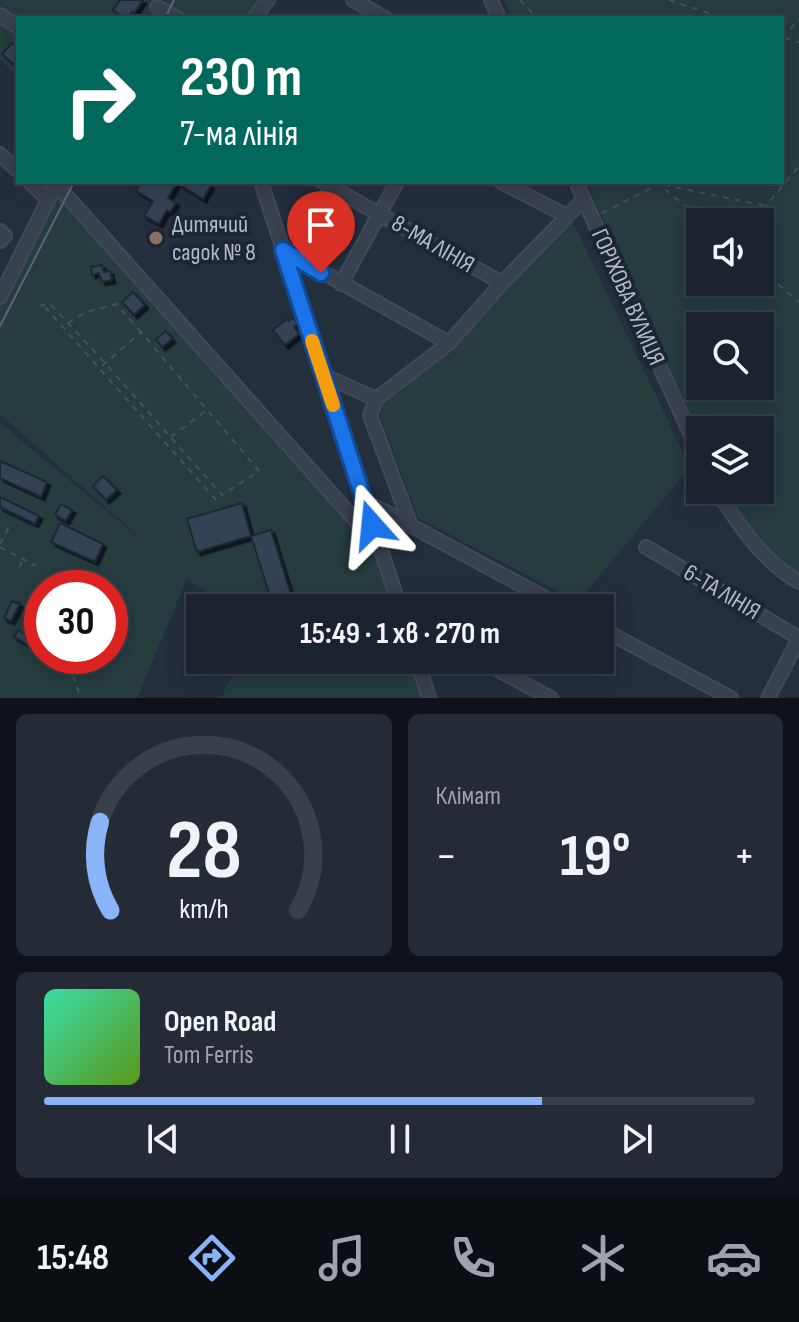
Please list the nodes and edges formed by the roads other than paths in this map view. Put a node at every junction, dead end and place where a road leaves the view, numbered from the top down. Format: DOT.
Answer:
graph roads {
  1 [pos="268,0"];
  2 [pos="353,0"];
  3 [pos="256,16"];
  4 [pos="381,16"];
  5 [pos="0,154"];
  6 [pos="16,169"];
  7 [pos="32,184"];
  8 [pos="56,184"];
  9 [pos="58,184"];
  10 [pos="262,184"];
  11 [pos="326,184"];
  12 [pos="396,184"];
  13 [pos="505,184"];
  14 [pos="577,184"];
  15 [pos="584,199"];
  16 [pos="48,200"];
  17 [pos="379,213"];
  18 [pos="567,216"];
  19 [pos="0,231"];
  20 [pos="0,241"];
  21 [pos="283,250"];
  22 [pos="502,283"];
  23 [pos="341,284"];
  24 [pos="0,297"];
  25 [pos="449,343"];
  26 [pos="323,375"];
  27 [pos="376,399"];
  28 [pos="686,424"];
  29 [pos="365,501"];
  30 [pos="725,504"];
  31 [pos="411,526"];
  32 [pos="646,547"];
  33 [pos="380,548"];
  34 [pos="799,582"];
  35 [pos="395,594"];
  36 [pos="538,594"];
  37 [pos="614,635"];
  38 [pos="799,638"];
  39 [pos="421,674"];
  40 [pos="506,674"];
  41 [pos="429,698"];
  42 [pos="551,698"];
  43 [pos="731,698"];
  44 [pos="768,698"];
  1 -- 3 [label="street"];
  2 -- 4 [label="street"];
  5 -- 6 [label="street"];
  7 -- 16 [label="street"];
  8 -- 16 [label="street"];
  9 -- 33 [label="street"];
  10 -- 21 [label="street"];
  11 -- 17 [label="street, 8-МА ЛІНІЯ"];
  12 -- 17 [label="street"];
  13 -- 18 [label="street"];
  14 -- 15 [label="street, ГОРІХОВА ВУЛИЦЯ"];
  15 -- 18 [label="street"];
  15 -- 28 [label="street, ГОРІХОВА ВУЛИЦЯ"];
  16 -- 24 [label="street"];
  17 -- 22 [label="street, 8-МА ЛІНІЯ"];
  17 -- 23 [label="street"];
  18 -- 22 [label="street"];
  19 -- 20 [label="street"];
  21 -- 23 [label="street"];
  21 -- 26 [label="street"];
  22 -- 25 [label="street"];
  23 -- 25 [label="street"];
  25 -- 27 [label="street"];
  26 -- 27 [label="street"];
  26 -- 29 [label="street"];
  27 -- 31 [label="street"];
  29 -- 31 [label="street"];
  29 -- 33 [label="street"];
  30 -- 34 [label="street"];
  31 -- 36 [label="street"];
  32 -- 38 [label="street, 6-ТА ЛІНІЯ"];
  33 -- 35 [label="street"];
  37 -- 43 [label="street"];
  38 -- 44 [label="street"];
  39 -- 41 [label="street"];
  40 -- 42 [label="street"];
}
